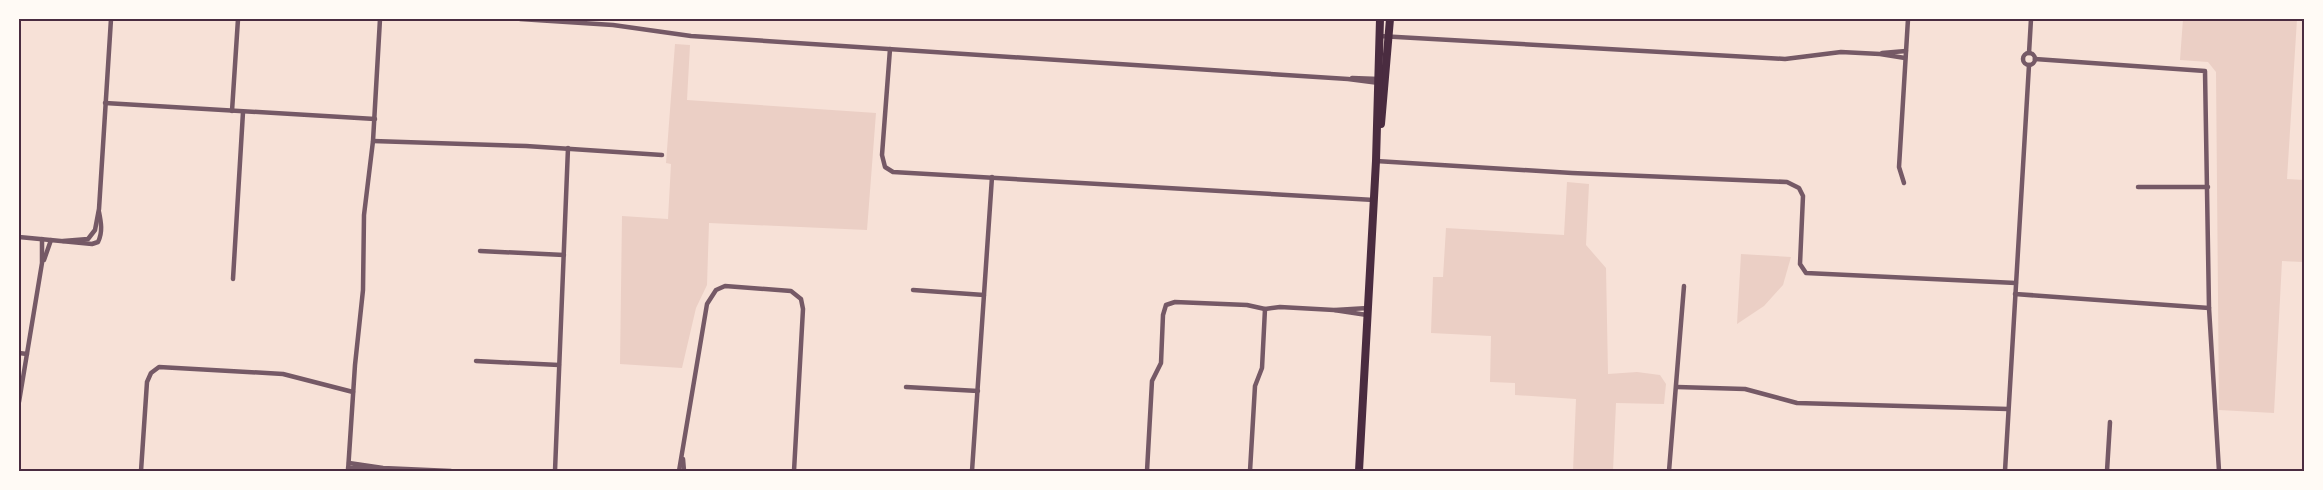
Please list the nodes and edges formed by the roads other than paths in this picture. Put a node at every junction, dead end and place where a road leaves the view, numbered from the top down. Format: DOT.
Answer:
graph roads {
  1 [pos="111,19"];
  2 [pos="238,19"];
  3 [pos="380,19"];
  4 [pos="520,19"];
  5 [pos="1380,19"];
  6 [pos="1390,19"];
  7 [pos="1908,19"];
  8 [pos="2031,19"];
  9 [pos="1380,36"];
  10 [pos="1389,36"];
  11 [pos="890,49"];
  12 [pos="1906,51"];
  13 [pos="2029,53"];
  14 [pos="1880,54"];
  15 [pos="1905,58"];
  16 [pos="2035,59"];
  17 [pos="2029,65"];
  18 [pos="1378,81"];
  19 [pos="1386,82"];
  20 [pos="105,103"];
  21 [pos="232,111"];
  22 [pos="244,112"];
  23 [pos="375,118"];
  24 [pos="373,141"];
  25 [pos="568,148"];
  26 [pos="662,155"];
  27 [pos="1376,161"];
  28 [pos="992,177"];
  29 [pos="1904,183"];
  30 [pos="2208,186"];
  31 [pos="2138,187"];
  32 [pos="1374,200"];
  33 [pos="98,209"];
  34 [pos="19,237"];
  35 [pos="42,239"];
  36 [pos="51,240"];
  37 [pos="63,241"];
  38 [pos="480,252"];
  39 [pos="564,255"];
  40 [pos="42,263"];
  41 [pos="233,279"];
  42 [pos="2016,283"];
  43 [pos="1684,286"];
  44 [pos="913,290"];
  45 [pos="2015,294"];
  46 [pos="984,295"];
  47 [pos="2209,308"];
  48 [pos="1265,309"];
  49 [pos="1368,311"];
  50 [pos="19,354"];
  51 [pos="27,354"];
  52 [pos="476,361"];
  53 [pos="559,365"];
  54 [pos="906,387"];
  55 [pos="1676,387"];
  56 [pos="353,392"];
  57 [pos="978,392"];
  58 [pos="19,402"];
  59 [pos="2008,409"];
  60 [pos="2110,422"];
  61 [pos="683,453"];
  62 [pos="348,468"];
  63 [pos="141,471"];
  64 [pos="451,471"];
  65 [pos="554,471"];
  66 [pos="679,471"];
  67 [pos="684,471"];
  68 [pos="794,471"];
  69 [pos="972,471"];
  70 [pos="1147,471"];
  71 [pos="1250,471"];
  72 [pos="1359,471"];
  73 [pos="1669,471"];
  74 [pos="2005,471"];
  75 [pos="2107,471"];
  76 [pos="2219,471"];
  1 -- 20 [label="street"];
  2 -- 21 [label="street"];
  3 -- 23 [label="street"];
  4 -- 11 [label="street"];
  5 -- 9 [label="main road"];
  6 -- 10 [label="main road"];
  7 -- 12 [label="street"];
  8 -- 13 [label="street"];
  9 -- 10 [label="street"];
  9 -- 18 [label="main road"];
  10 -- 14 [label="street"];
  10 -- 19 [label="main road"];
  11 -- 18 [label="street"];
  11 -- 28 [label="street"];
  12 -- 14 [label="street"];
  12 -- 15 [label="street"];
  13 -- 16 [label="street"];
  13 -- 17 [label="street"];
  14 -- 15 [label="street"];
  15 -- 29 [label="street"];
  16 -- 17 [label="street"];
  16 -- 30 [label="street"];
  17 -- 42 [label="street"];
  18 -- 19 [label="street"];
  18 -- 27 [label="main road"];
  19 -- 27 [label="main road"];
  20 -- 21 [label="street"];
  20 -- 33 [label="street"];
  21 -- 22 [label="street"];
  22 -- 23 [label="street"];
  22 -- 41 [label="street"];
  23 -- 24 [label="street"];
  24 -- 25 [label="street"];
  24 -- 56 [label="street"];
  25 -- 26 [label="street"];
  25 -- 39 [label="street"];
  27 -- 32 [label="main road"];
  27 -- 42 [label="street"];
  28 -- 32 [label="street"];
  28 -- 46 [label="street"];
  30 -- 31 [label="street"];
  30 -- 47 [label="street"];
  32 -- 49 [label="main road"];
  33 -- 37 [label="street"];
  33 -- 37 [label="street"];
  34 -- 35 [label="street"];
  35 -- 36 [label="street"];
  35 -- 40 [label="street"];
  36 -- 37 [label="street"];
  36 -- 40 [label="street"];
  38 -- 39 [label="street"];
  39 -- 53 [label="street"];
  40 -- 51 [label="street"];
  42 -- 45 [label="street"];
  43 -- 55 [label="street"];
  44 -- 46 [label="street"];
  45 -- 47 [label="street"];
  45 -- 59 [label="street"];
  46 -- 57 [label="street"];
  47 -- 76 [label="street"];
  48 -- 49 [label="street"];
  48 -- 70 [label="street"];
  48 -- 71 [label="street"];
  49 -- 72 [label="main road"];
  50 -- 51 [label="street"];
  51 -- 58 [label="street"];
  52 -- 53 [label="street"];
  53 -- 65 [label="street"];
  54 -- 57 [label="street"];
  55 -- 59 [label="street"];
  55 -- 73 [label="street"];
  56 -- 62 [label="street"];
  56 -- 63 [label="street"];
  57 -- 69 [label="street"];
  59 -- 74 [label="street"];
  60 -- 75 [label="street"];
  61 -- 66 [label="street"];
  61 -- 67 [label="street"];
  61 -- 68 [label="street"];
  62 -- 64 [label="street"];
}
